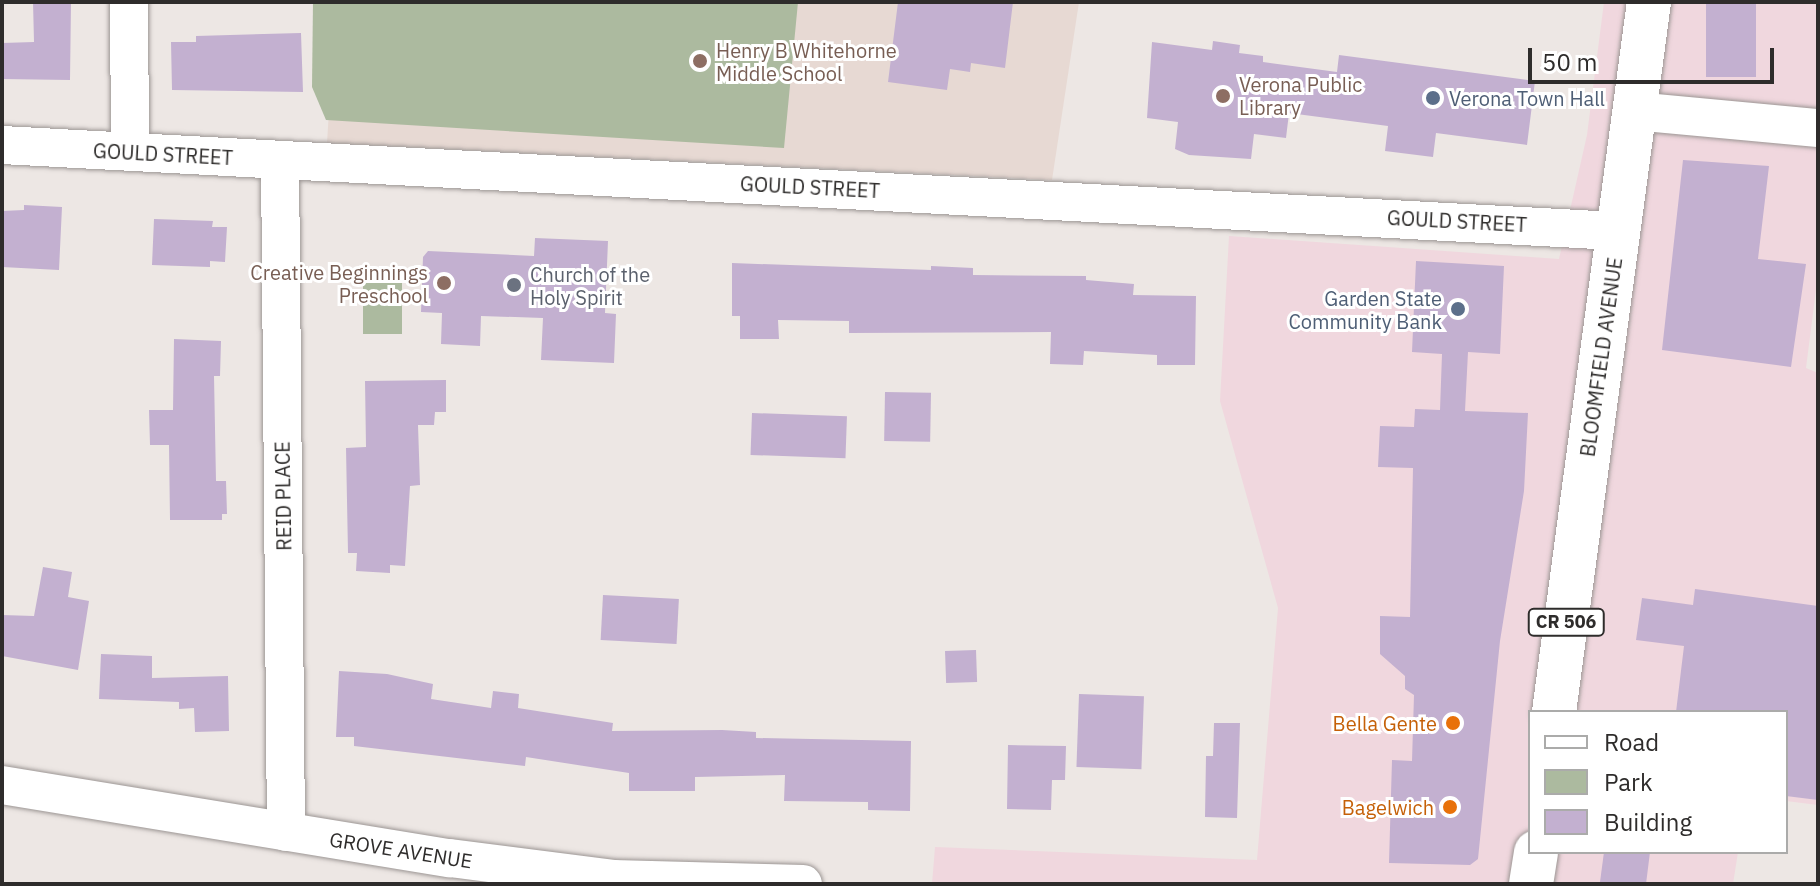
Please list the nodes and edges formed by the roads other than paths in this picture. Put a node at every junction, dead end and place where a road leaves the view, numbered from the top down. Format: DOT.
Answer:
graph roads {
  1 [pos="129,2"];
  2 [pos="1649,2"];
  3 [pos="1634,111"];
  4 [pos="1818,128"];
  5 [pos="2,145"];
  6 [pos="130,151"];
  7 [pos="280,160"];
  8 [pos="1618,231"];
  9 [pos="1554,710"];
  10 [pos="2,785"];
  11 [pos="286,832"];
  12 [pos="1536,854"];
  13 [pos="803,884"];
  14 [pos="1531,884"];
  1 -- 6 [label="street"];
  2 -- 3 [label="main road, BLOOMFIELD AVENUE / CR 506"];
  3 -- 4 [label="street"];
  3 -- 8 [label="main road, BLOOMFIELD AVENUE / CR 506"];
  5 -- 6 [label="street, GOULD STREET"];
  6 -- 7 [label="street, GOULD STREET"];
  7 -- 8 [label="street, GOULD STREET"];
  7 -- 11 [label="street, REID PLACE"];
  8 -- 9 [label="main road, BLOOMFIELD AVENUE / CR 506"];
  10 -- 11 [label="street, GROVE AVENUE"];
  11 -- 13 [label="street, GROVE AVENUE"];
  12 -- 14 [label="main road"];
}
